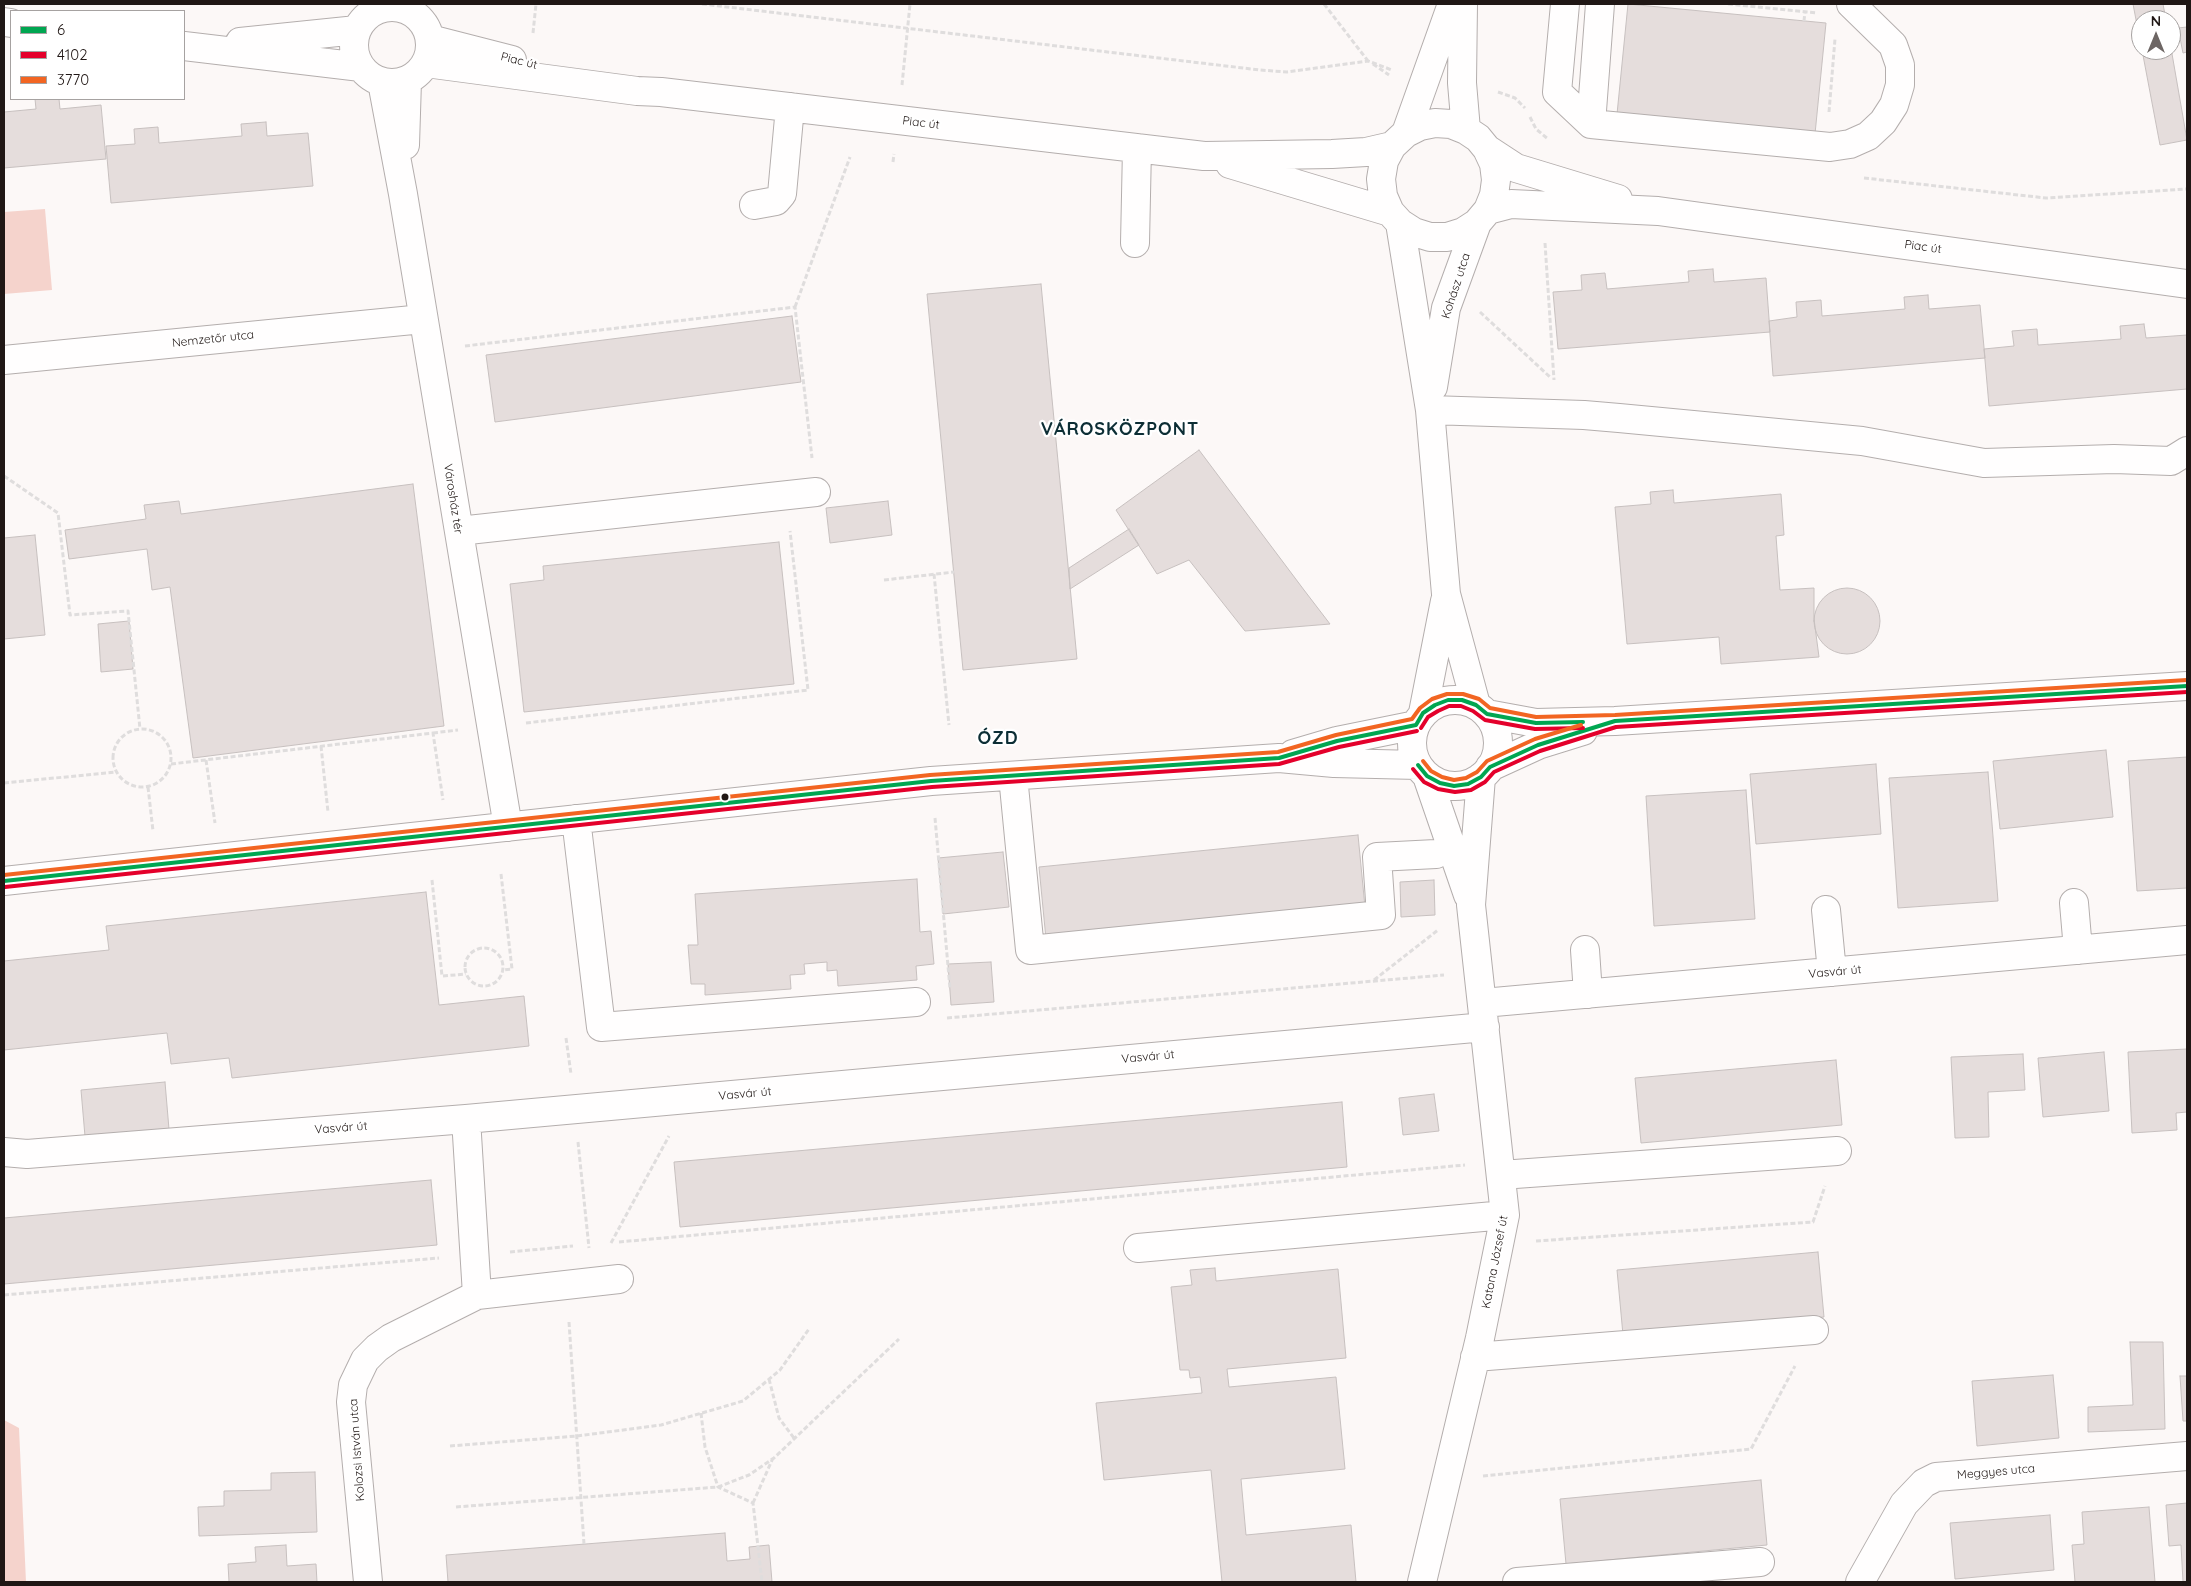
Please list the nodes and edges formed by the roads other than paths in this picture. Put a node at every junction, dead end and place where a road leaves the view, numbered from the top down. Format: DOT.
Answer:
graph roads {
  1 [pos="1452,4"];
  2 [pos="1463,4"];
  3 [pos="1565,4"];
  4 [pos="1600,4"];
  5 [pos="1850,4"];
  6 [pos="410,8"];
  7 [pos="369,15"];
  8 [pos="188,46"];
  9 [pos="401,66"];
  10 [pos="790,107"];
  11 [pos="1591,124"];
  12 [pos="1466,130"];
  13 [pos="1399,140"];
  14 [pos="1137,148"];
  15 [pos="1487,149"];
  16 [pos="1204,156"];
  17 [pos="754,205"];
  18 [pos="1658,211"];
  19 [pos="1483,216"];
  20 [pos="1395,218"];
  21 [pos="1136,243"];
  22 [pos="2187,284"];
  23 [pos="423,319"];
  24 [pos="4,360"];
  25 [pos="1430,410"];
  26 [pos="2187,451"];
  27 [pos="816,492"];
  28 [pos="458,531"];
  29 [pos="1444,606"];
  30 [pos="2187,686"];
  31 [pos="1482,709"];
  32 [pos="1420,719"];
  33 [pos="1615,721"];
  34 [pos="1279,758"];
  35 [pos="1423,770"];
  36 [pos="1485,772"];
  37 [pos="1013,776"];
  38 [pos="576,819"];
  39 [pos="508,827"];
  40 [pos="1436,854"];
  41 [pos="4,882"];
  42 [pos="2074,904"];
  43 [pos="1471,906"];
  44 [pos="1826,910"];
  45 [pos="2187,940"];
  46 [pos="1585,950"];
  47 [pos="2078,950"];
  48 [pos="1832,972"];
  49 [pos="1588,994"];
  50 [pos="916,1002"];
  51 [pos="1484,1015"];
  52 [pos="466,1119"];
  53 [pos="1837,1151"];
  54 [pos="4,1152"];
  55 [pos="1501,1175"];
  56 [pos="1505,1215"];
  57 [pos="1138,1248"];
  58 [pos="619,1279"];
  59 [pos="477,1295"];
  60 [pos="1814,1330"];
  61 [pos="1475,1357"];
  62 [pos="2187,1456"];
  63 [pos="1760,1562"];
  64 [pos="368,1582"];
  65 [pos="1422,1582"];
  66 [pos="1517,1582"];
  67 [pos="1860,1582"];
  1 -- 13 [label="street"];
  2 -- 12 [label="street"];
  3 -- 11 [label="street"];
  4 -- 11 [label="street"];
  5 -- 11 [label="street"];
  6 -- 7 [label="street"];
  6 -- 9 [label="street"];
  7 -- 8 [label="street, Piac út"];
  7 -- 9 [label="street"];
  8 -- 9 [label="street, Piac út"];
  9 -- 10 [label="street, Piac út"];
  9 -- 23 [label="street, Városház tér"];
  10 -- 14 [label="street, Piac út"];
  10 -- 17 [label="street"];
  12 -- 13 [label="street"];
  12 -- 15 [label="street"];
  13 -- 16 [label="street"];
  13 -- 20 [label="street"];
  14 -- 16 [label="street, Piac út"];
  14 -- 21 [label="street"];
  15 -- 18 [label="street"];
  15 -- 19 [label="street"];
  16 -- 20 [label="street"];
  18 -- 19 [label="street"];
  18 -- 22 [label="street, Piac út"];
  19 -- 20 [label="street"];
  19 -- 25 [label="street, Kohász utca"];
  20 -- 25 [label="street, Kohász utca"];
  23 -- 24 [label="street, Nemzetőr utca"];
  23 -- 28 [label="street, Városház tér"];
  25 -- 26 [label="street"];
  25 -- 29 [label="street, Kohász utca"];
  27 -- 28 [label="street"];
  28 -- 39 [label="street, Városház tér"];
  29 -- 31 [label="street, Kohász utca"];
  29 -- 32 [label="street"];
  30 -- 33 [label="street"];
  31 -- 32 [label="street"];
  31 -- 33 [label="street"];
  31 -- 36 [label="street"];
  32 -- 34 [label="street"];
  32 -- 35 [label="street"];
  33 -- 36 [label="street"];
  34 -- 35 [label="street"];
  34 -- 37 [label="street"];
  35 -- 36 [label="street"];
  35 -- 43 [label="street"];
  36 -- 43 [label="street"];
  37 -- 38 [label="street"];
  37 -- 40 [label="street"];
  38 -- 39 [label="street"];
  38 -- 50 [label="street"];
  39 -- 41 [label="street"];
  42 -- 47 [label="street"];
  43 -- 51 [label="street, Katona József út"];
  44 -- 48 [label="street"];
  45 -- 47 [label="street, Vasvár út"];
  46 -- 49 [label="street"];
  47 -- 48 [label="street, Vasvár út"];
  48 -- 49 [label="street, Vasvár út"];
  49 -- 51 [label="street, Vasvár út"];
  51 -- 52 [label="street, Vasvár út"];
  51 -- 55 [label="street, Katona József út"];
  52 -- 54 [label="street, Vasvár út"];
  52 -- 59 [label="street"];
  53 -- 55 [label="street"];
  55 -- 56 [label="street, Katona József út"];
  56 -- 57 [label="street"];
  56 -- 61 [label="street, Katona József út"];
  58 -- 59 [label="street"];
  59 -- 64 [label="street, Kolozsi István utca"];
  60 -- 61 [label="street"];
  61 -- 65 [label="street, Katona József út"];
  62 -- 67 [label="street, Meggyes utca"];
  63 -- 66 [label="street"];
}
